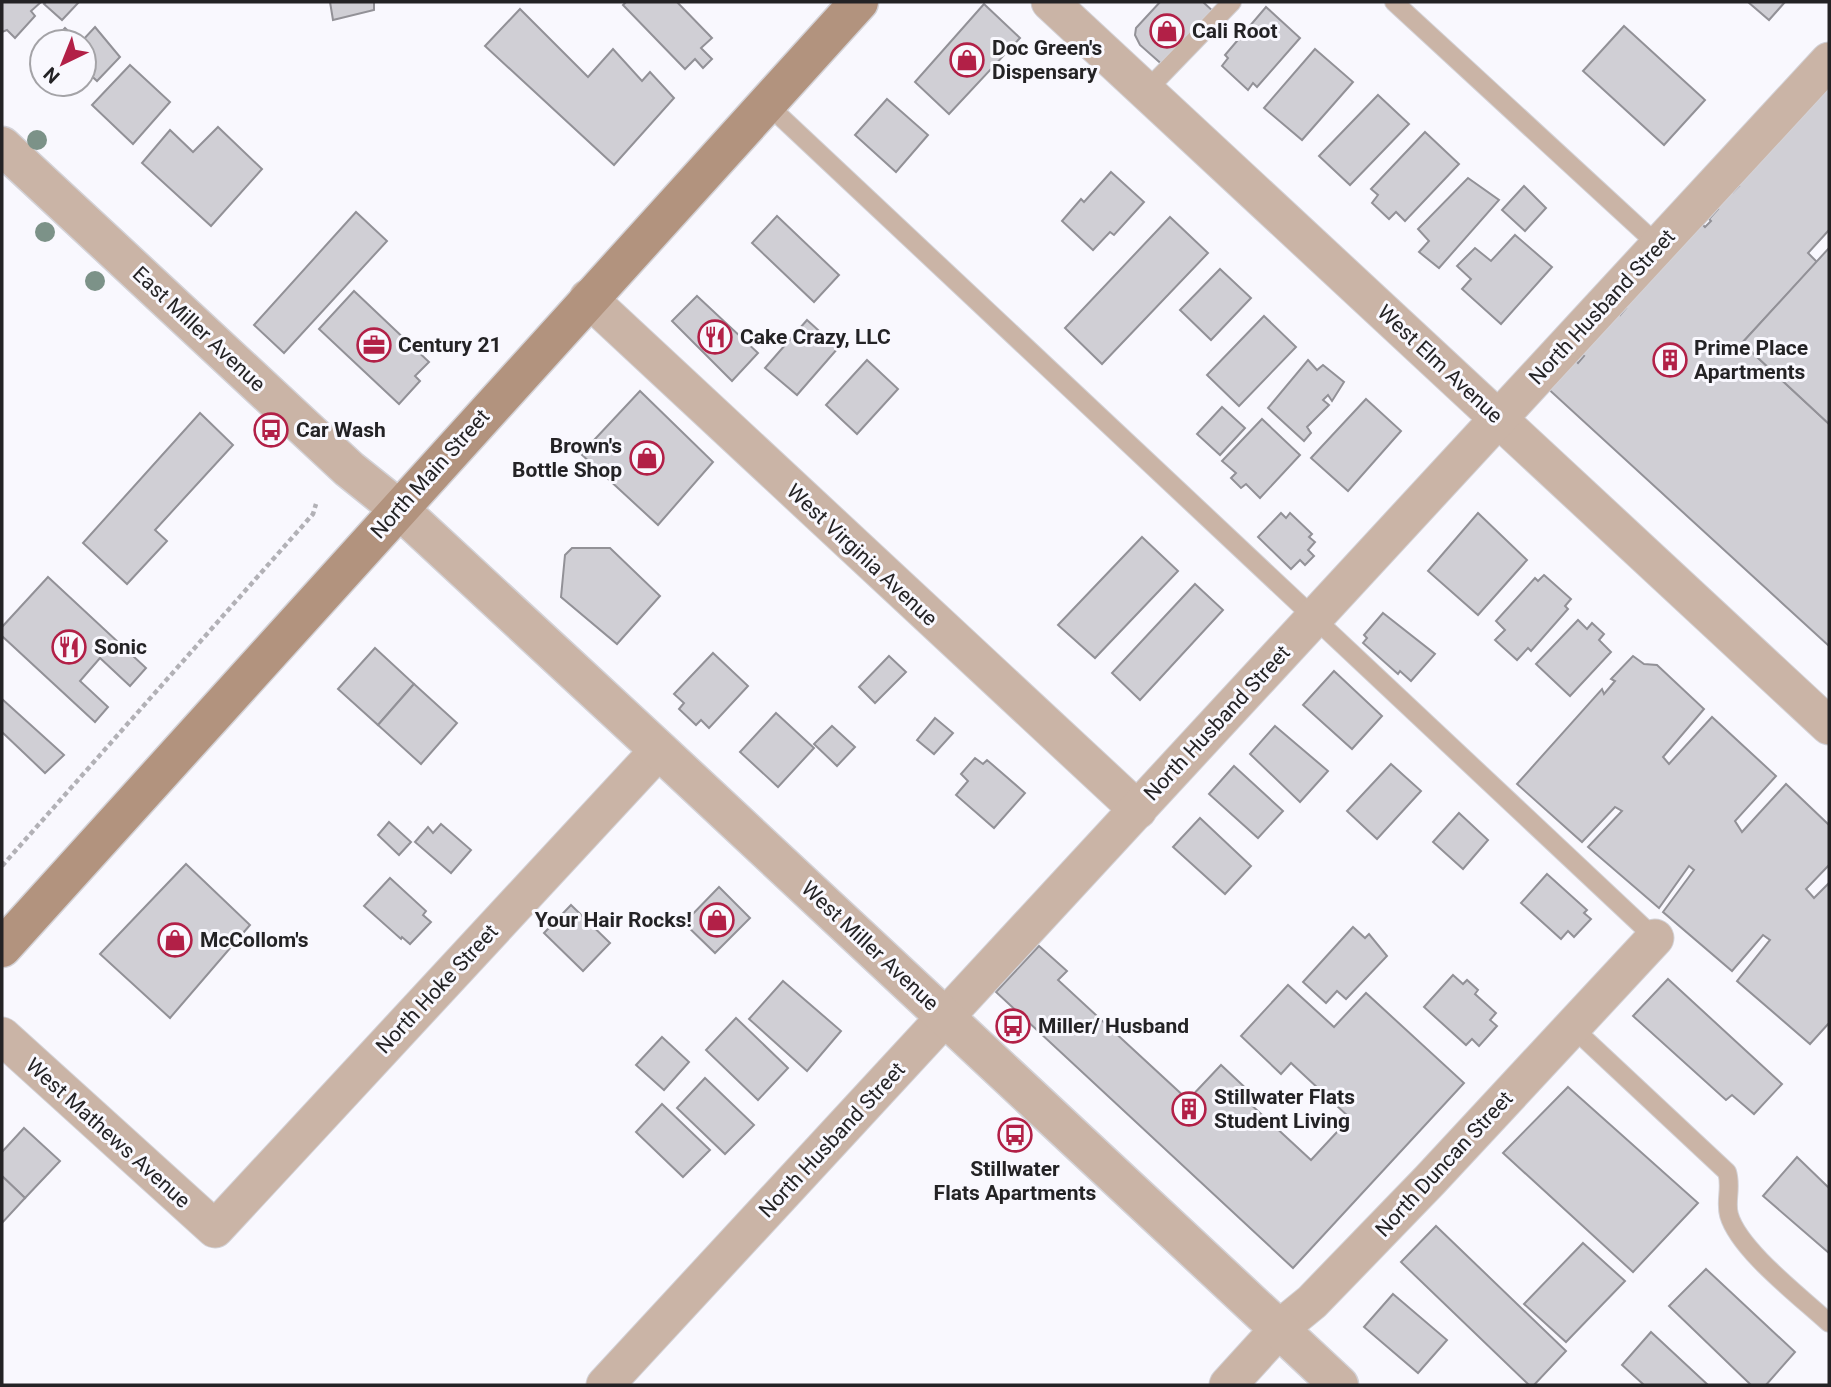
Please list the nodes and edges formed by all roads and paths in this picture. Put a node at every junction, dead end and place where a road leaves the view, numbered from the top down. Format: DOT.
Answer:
graph roads {
  1 [pos="859,2"];
  2 [pos="1050,2"];
  3 [pos="1232,2"];
  4 [pos="1394,2"];
  5 [pos="1829,61"];
  6 [pos="1146,91"];
  7 [pos="766,103"];
  8 [pos="2,146"];
  9 [pos="1659,246"];
  10 [pos="588,298"];
  11 [pos="1499,419"];
  12 [pos="316,505"];
  13 [pos="399,509"];
  14 [pos="1315,617"];
  15 [pos="1829,726"];
  16 [pos="659,750"];
  17 [pos="1138,810"];
  18 [pos="2,866"];
  19 [pos="1655,938"];
  20 [pos="2,948"];
  21 [pos="945,1017"];
  22 [pos="1573,1027"];
  23 [pos="2,1036"];
  24 [pos="215,1229"];
  25 [pos="1829,1323"];
  26 [pos="1279,1329"];
  27 [pos="605,1385"];
  28 [pos="1228,1385"];
  29 [pos="1339,1385"];
  1 -- 7 [label="main road, North Main Street"];
  2 -- 6 [label="street, West Elm Avenue"];
  3 -- 6 [label="lane"];
  4 -- 9 [label="lane"];
  5 -- 9 [label="street, North Husband Street"];
  6 -- 11 [label="street, West Elm Avenue"];
  7 -- 10 [label="main road, North Main Street"];
  7 -- 14 [label="lane"];
  8 -- 13 [label="street, East Miller Avenue"];
  9 -- 11 [label="street, North Husband Street"];
  10 -- 13 [label="main road, North Main Street"];
  10 -- 17 [label="street, West Virginia Avenue"];
  11 -- 14 [label="street, North Husband Street"];
  11 -- 15 [label="street, West Elm Avenue"];
  12 -- 18 [label="path"];
  13 -- 16 [label="street, West Miller Avenue"];
  13 -- 20 [label="main road, North Main Street"];
  14 -- 17 [label="street, North Husband Street"];
  14 -- 19 [label="lane"];
  16 -- 21 [label="street, West Miller Avenue"];
  16 -- 24 [label="street, North Hoke Street"];
  17 -- 21 [label="street, North Husband Street"];
  19 -- 22 [label="street, North Duncan Street"];
  21 -- 26 [label="street, West Miller Avenue"];
  21 -- 27 [label="street, North Husband Street"];
  22 -- 25 [label="lane"];
  22 -- 26 [label="street, North Duncan Street"];
  23 -- 24 [label="street, West Mathews Avenue"];
  26 -- 28 [label="street, North Duncan Street"];
  26 -- 29 [label="street, West Miller Avenue"];
}
